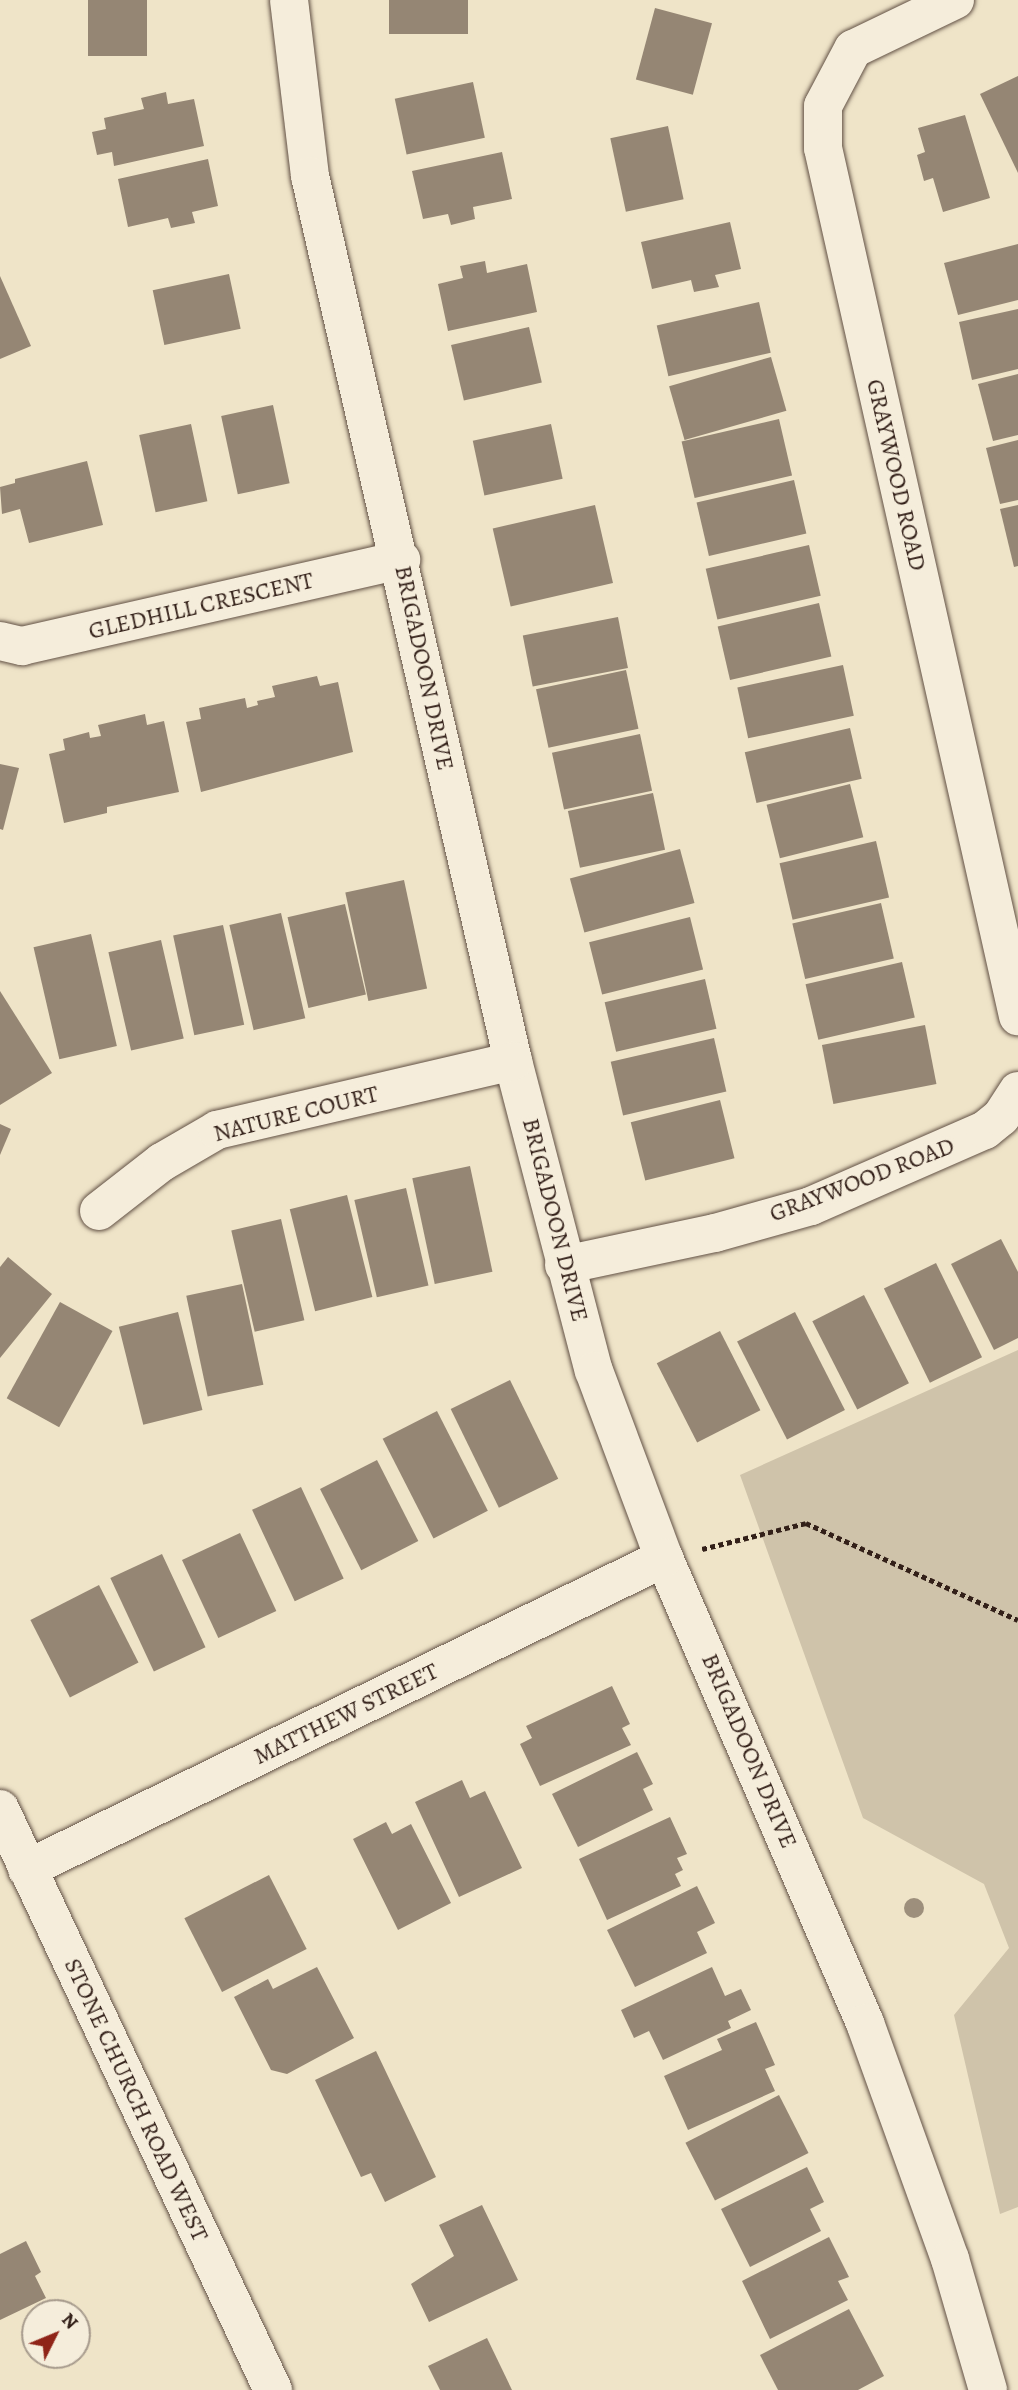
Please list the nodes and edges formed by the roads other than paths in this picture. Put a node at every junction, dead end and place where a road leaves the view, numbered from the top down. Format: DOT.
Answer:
graph roads {
  1 [pos="289,0"];
  2 [pos="955,0"];
  3 [pos="401,561"];
  4 [pos="0,641"];
  5 [pos="1018,1016"];
  6 [pos="513,1061"];
  7 [pos="1018,1091"];
  8 [pos="99,1211"];
  9 [pos="564,1265"];
  10 [pos="664,1558"];
  11 [pos="0,1809"];
  12 [pos="27,1870"];
  13 [pos="273,2390"];
  14 [pos="988,2390"];
  1 -- 3 [label="street, BRIGADOON DRIVE"];
  2 -- 5 [label="street, GRAYWOOD ROAD"];
  3 -- 4 [label="street, GLEDHILL CRESCENT"];
  3 -- 6 [label="street, BRIGADOON DRIVE"];
  6 -- 8 [label="street, NATURE COURT"];
  6 -- 9 [label="street, BRIGADOON DRIVE"];
  7 -- 9 [label="street, GRAYWOOD ROAD"];
  9 -- 10 [label="street, BRIGADOON DRIVE"];
  10 -- 12 [label="street, MATTHEW STREET"];
  10 -- 14 [label="street, BRIGADOON DRIVE"];
  11 -- 12 [label="street, STONE CHURCH ROAD WEST"];
  12 -- 13 [label="street, STONE CHURCH ROAD WEST"];
}
